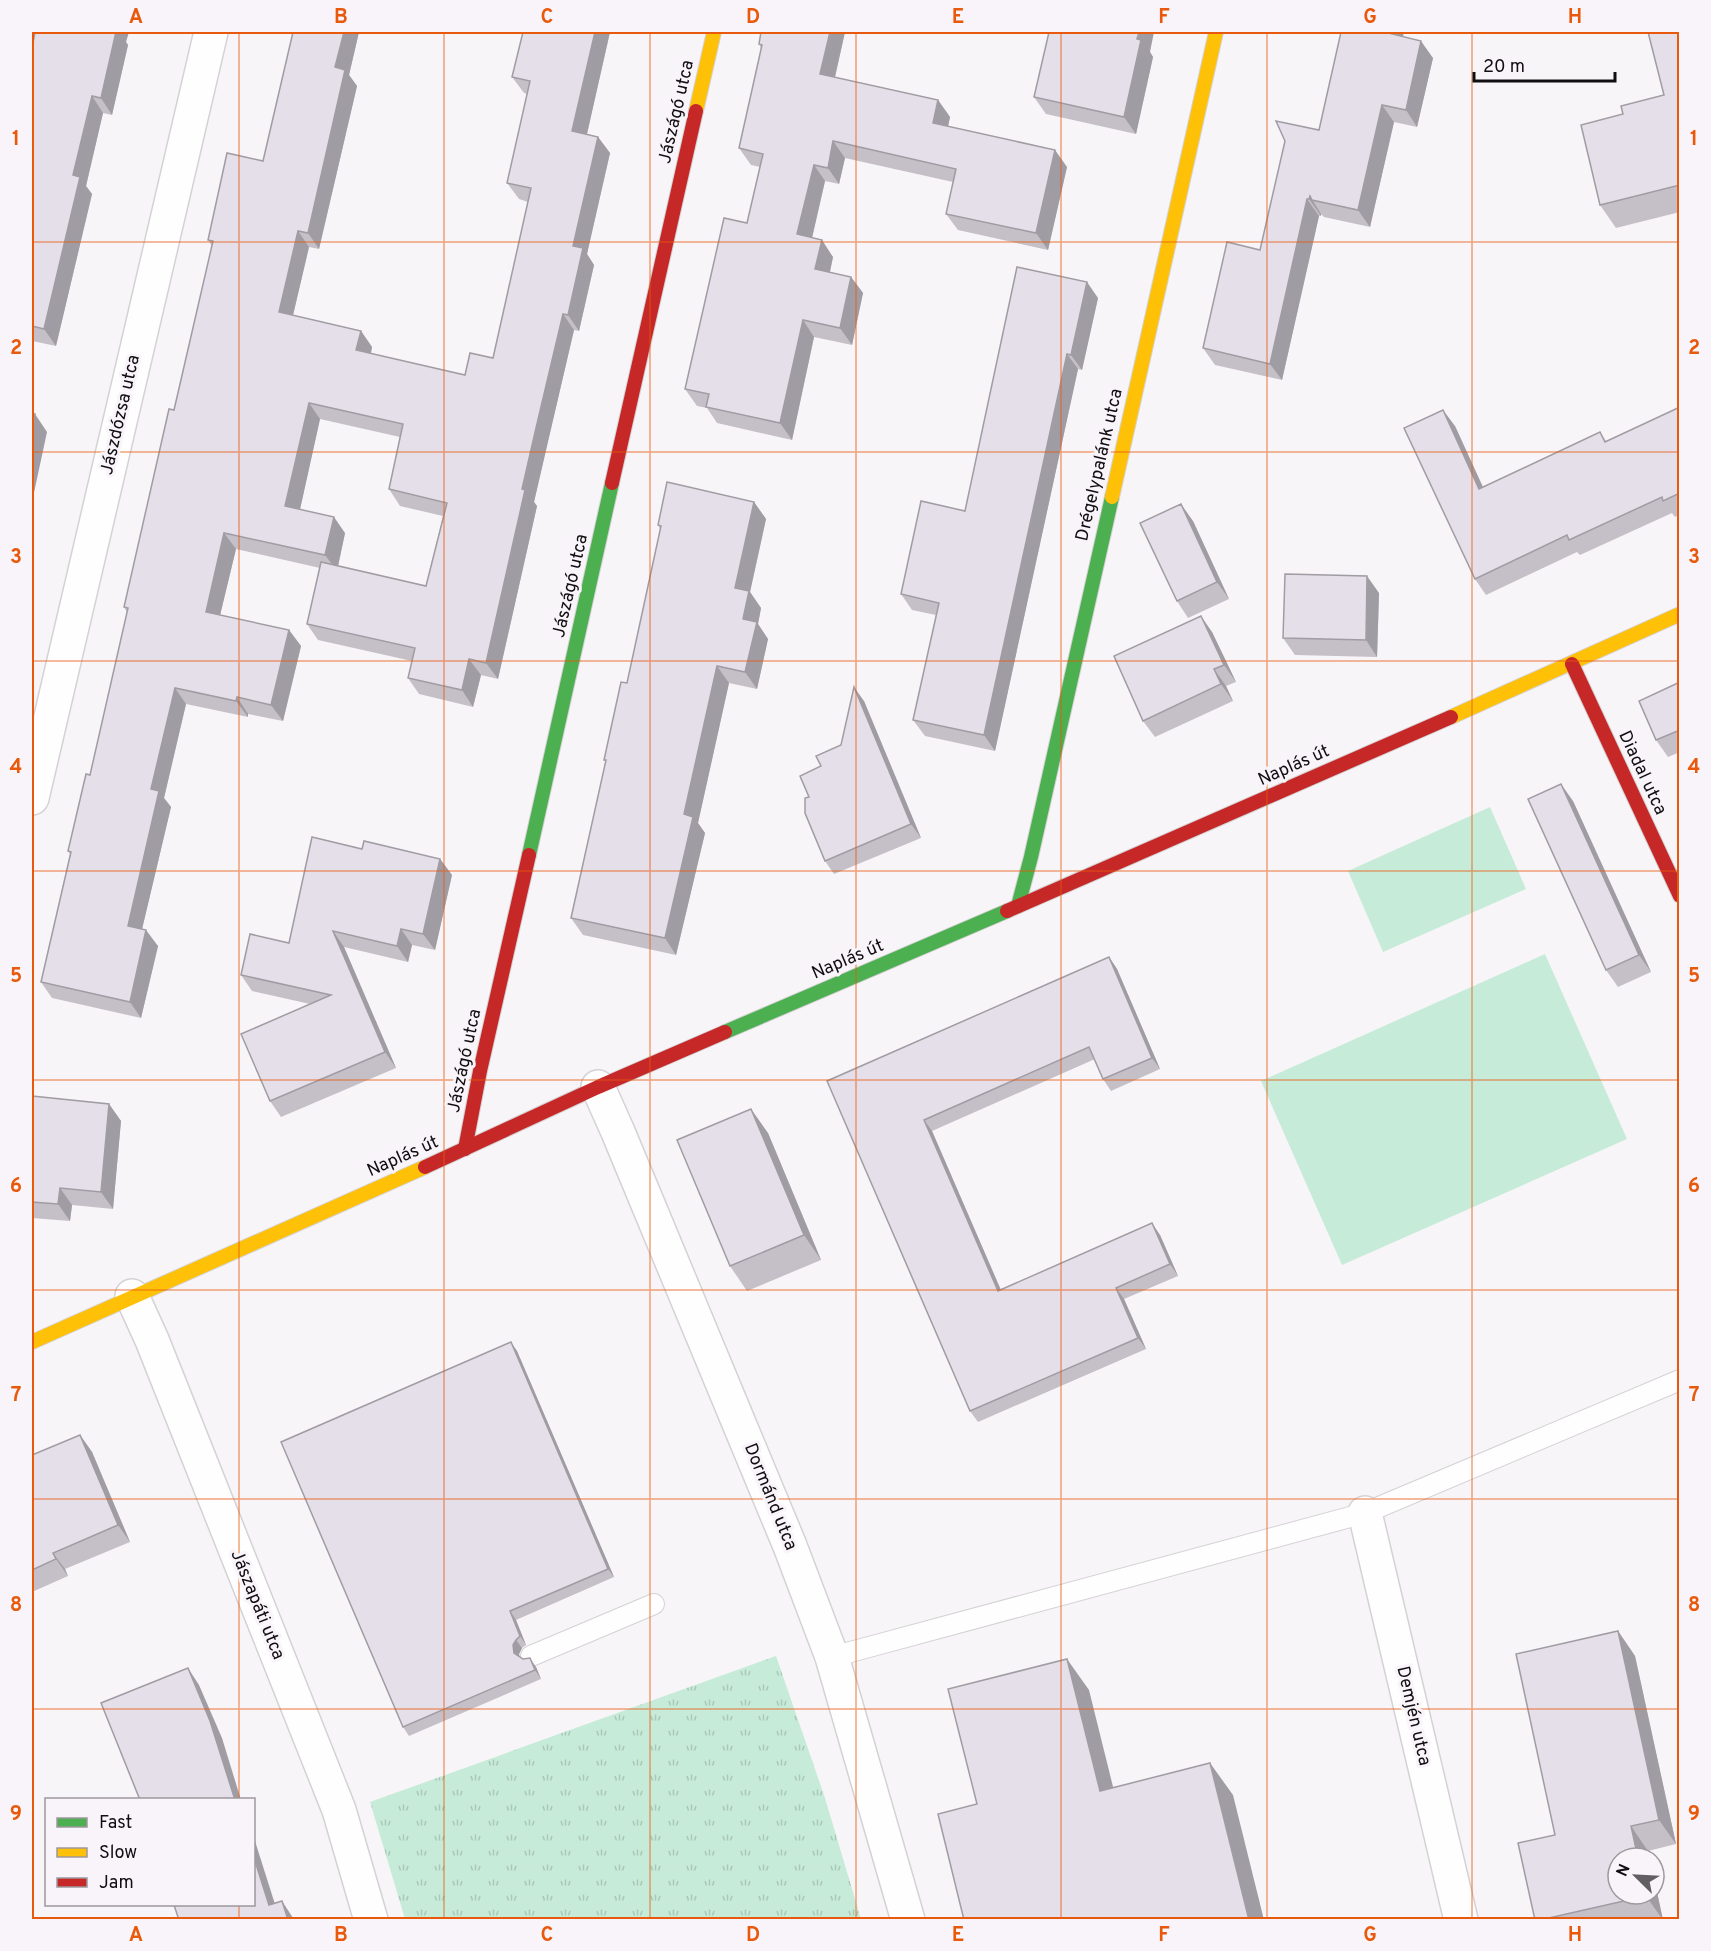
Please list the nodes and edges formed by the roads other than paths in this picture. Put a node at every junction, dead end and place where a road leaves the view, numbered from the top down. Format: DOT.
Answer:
graph roads {
  1 [pos="211,32"];
  2 [pos="714,32"];
  3 [pos="1216,32"];
  4 [pos="1680,614"];
  5 [pos="1572,664"];
  6 [pos="32,798"];
  7 [pos="1680,896"];
  8 [pos="1018,906"];
  9 [pos="598,1087"];
  10 [pos="465,1149"];
  11 [pos="132,1296"];
  12 [pos="32,1342"];
  13 [pos="1680,1380"];
  14 [pos="1365,1513"];
  15 [pos="654,1604"];
  16 [pos="531,1656"];
  17 [pos="832,1657"];
  18 [pos="371,1920"];
  19 [pos="908,1920"];
  20 [pos="1461,1920"];
  1 -- 6 [label="street, Jászdózsa utca"];
  2 -- 10 [label="street, Jászágó utca"];
  3 -- 8 [label="street, Drégelypalánk utca"];
  4 -- 5 [label="street, Naplás út"];
  5 -- 7 [label="street, Diadal utca"];
  5 -- 8 [label="street, Naplás út"];
  8 -- 9 [label="street, Naplás út"];
  9 -- 10 [label="street, Naplás út"];
  9 -- 17 [label="street, Dormánd utca"];
  10 -- 11 [label="street, Naplás út"];
  11 -- 12 [label="street, Naplás út"];
  11 -- 18 [label="street, Jászapáti utca"];
  13 -- 14 [label="lane"];
  14 -- 17 [label="lane"];
  14 -- 20 [label="street, Demjén utca"];
  15 -- 16 [label="lane"];
  17 -- 19 [label="street, Dormánd utca"];
}
